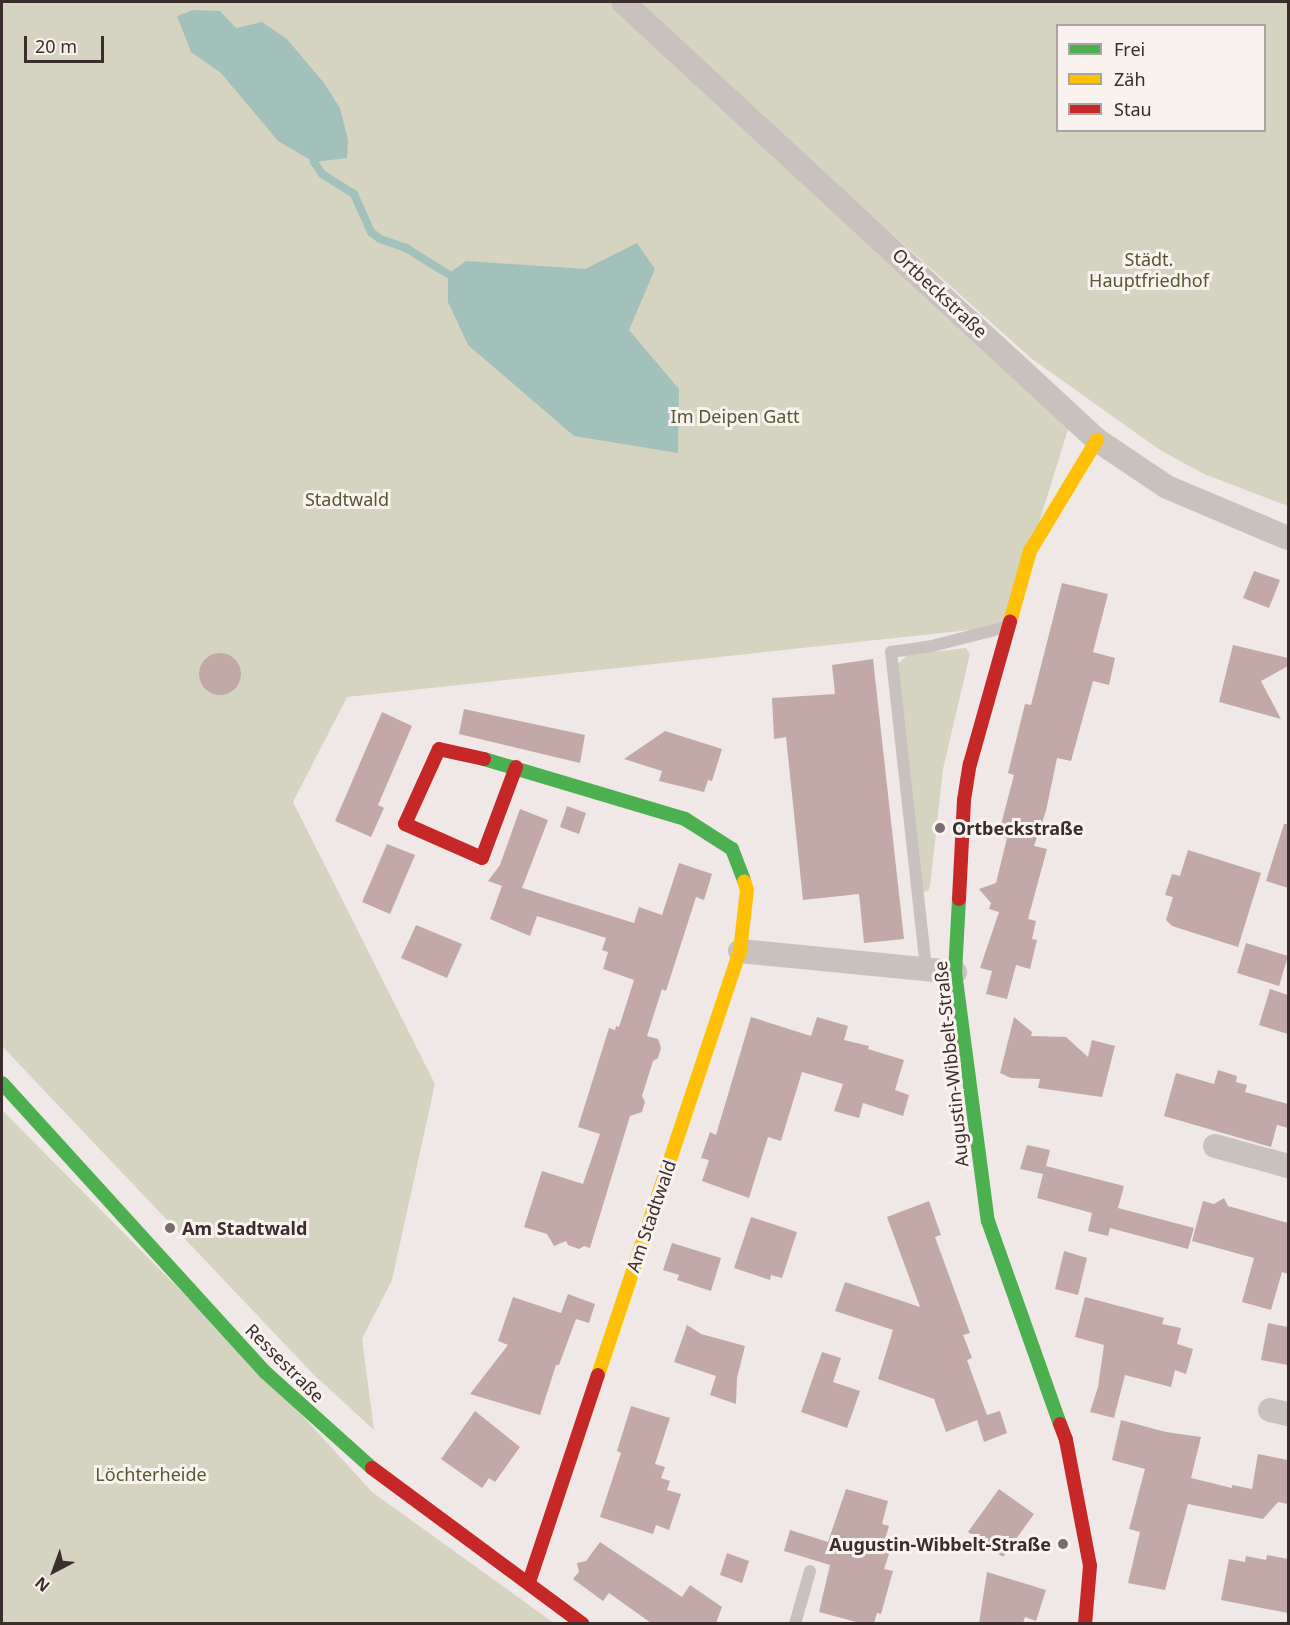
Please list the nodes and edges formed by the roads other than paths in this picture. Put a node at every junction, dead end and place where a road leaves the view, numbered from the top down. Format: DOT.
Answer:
graph roads {
  1 [pos="623,2"];
  2 [pos="1097,440"];
  3 [pos="1288,538"];
  4 [pos="1007,626"];
  5 [pos="516,767"];
  6 [pos="740,951"];
  7 [pos="926,968"];
  8 [pos="955,972"];
  9 [pos="2,1083"];
  10 [pos="1215,1146"];
  11 [pos="1288,1166"];
  12 [pos="810,1571"];
  13 [pos="529,1582"];
  14 [pos="583,1623"];
  15 [pos="795,1623"];
  16 [pos="1085,1623"];
  1 -- 2 [label="street, Ortbeckstraße"];
  2 -- 3 [label="street, Ortbeckstraße"];
  2 -- 4 [label="street, Augustin-Wibbelt-Straße"];
  4 -- 7 [label="lane"];
  4 -- 8 [label="street, Augustin-Wibbelt-Straße"];
  5 -- 5 [label="street, Am Stadtwald"];
  5 -- 6 [label="street, Am Stadtwald"];
  6 -- 7 [label="street"];
  6 -- 13 [label="street, Am Stadtwald"];
  7 -- 8 [label="street"];
  8 -- 16 [label="street, Augustin-Wibbelt-Straße"];
  9 -- 13 [label="street, Ressestraße"];
  10 -- 11 [label="street"];
  12 -- 15 [label="lane"];
  13 -- 14 [label="street, Ressestraße"];
}
